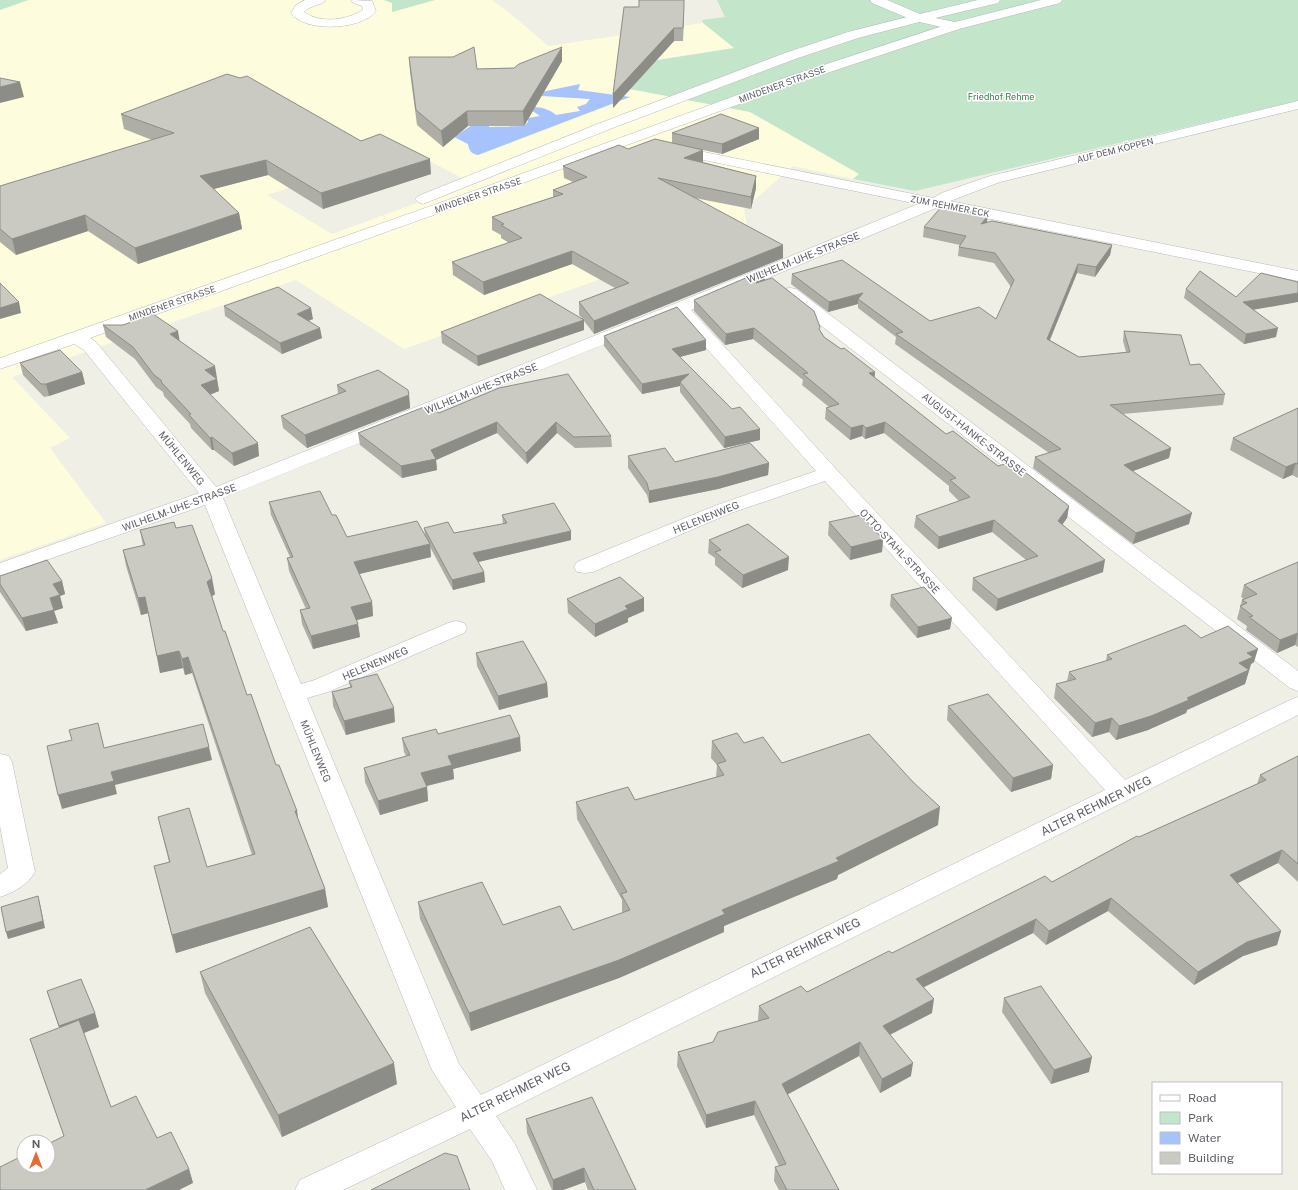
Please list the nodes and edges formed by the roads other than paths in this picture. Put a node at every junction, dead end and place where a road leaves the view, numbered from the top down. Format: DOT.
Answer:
graph roads {
  1 [pos="320,0"];
  2 [pos="383,0"];
  3 [pos="876,0"];
  4 [pos="906,0"];
  5 [pos="994,0"];
  6 [pos="1056,0"];
  7 [pos="360,1"];
  8 [pos="938,13"];
  9 [pos="919,18"];
  10 [pos="955,26"];
  11 [pos="1298,105"];
  12 [pos="605,126"];
  13 [pos="634,138"];
  14 [pos="934,203"];
  15 [pos="764,273"];
  16 [pos="1298,276"];
  17 [pos="680,308"];
  18 [pos="76,337"];
  19 [pos="0,349"];
  20 [pos="0,364"];
  21 [pos="828,473"];
  22 [pos="212,496"];
  23 [pos="585,566"];
  24 [pos="0,570"];
  25 [pos="456,628"];
  26 [pos="1298,683"];
  27 [pos="293,694"];
  28 [pos="1298,705"];
  29 [pos="0,762"];
  30 [pos="1123,793"];
  31 [pos="0,887"];
  32 [pos="476,1112"];
  33 [pos="311,1190"];
  34 [pos="520,1190"];
  1 -- 7 [label="street"];
  2 -- 7 [label="street"];
  3 -- 9 [label="street"];
  4 -- 8 [label="street"];
  5 -- 8 [label="street, MINDENER STRASSE"];
  6 -- 10 [label="street, MINDENER STRASSE"];
  8 -- 9 [label="street, MINDENER STRASSE"];
  8 -- 10 [label="street"];
  9 -- 10 [label="street"];
  9 -- 12 [label="street, MINDENER STRASSE"];
  10 -- 13 [label="street, MINDENER STRASSE"];
  11 -- 14 [label="street, AUF DEM KÖPPEN"];
  12 -- 13 [label="street, ZUM REHMER ECK"];
  12 -- 19 [label="street, MINDENER STRASSE"];
  13 -- 14 [label="street, ZUM REHMER ECK"];
  13 -- 18 [label="street, MINDENER STRASSE"];
  14 -- 15 [label="street, WILHELM-UHE-STRASSE"];
  14 -- 16 [label="street, ZUM REHMER ECK"];
  15 -- 17 [label="street, WILHELM-UHE-STRASSE"];
  15 -- 26 [label="street, AUGUST-HANKE-STRASSE"];
  17 -- 21 [label="street, OTTO-STAHL-STRASSE"];
  17 -- 22 [label="street, WILHELM-UHE-STRASSE"];
  18 -- 20 [label="street, MINDENER STRASSE"];
  18 -- 22 [label="street, MÜHLENWEG"];
  21 -- 23 [label="street, HELENENWEG"];
  21 -- 30 [label="street, OTTO-STAHL-STRASSE"];
  22 -- 24 [label="street, WILHELM-UHE-STRASSE"];
  22 -- 27 [label="street, MÜHLENWEG"];
  25 -- 27 [label="street, HELENENWEG"];
  27 -- 32 [label="street, MÜHLENWEG"];
  28 -- 30 [label="street, ALTER REHMER WEG"];
  29 -- 31 [label="street"];
  30 -- 32 [label="street, ALTER REHMER WEG"];
  32 -- 33 [label="street, ALTER REHMER WEG"];
  32 -- 34 [label="street, MÜHLENWEG"];
}
